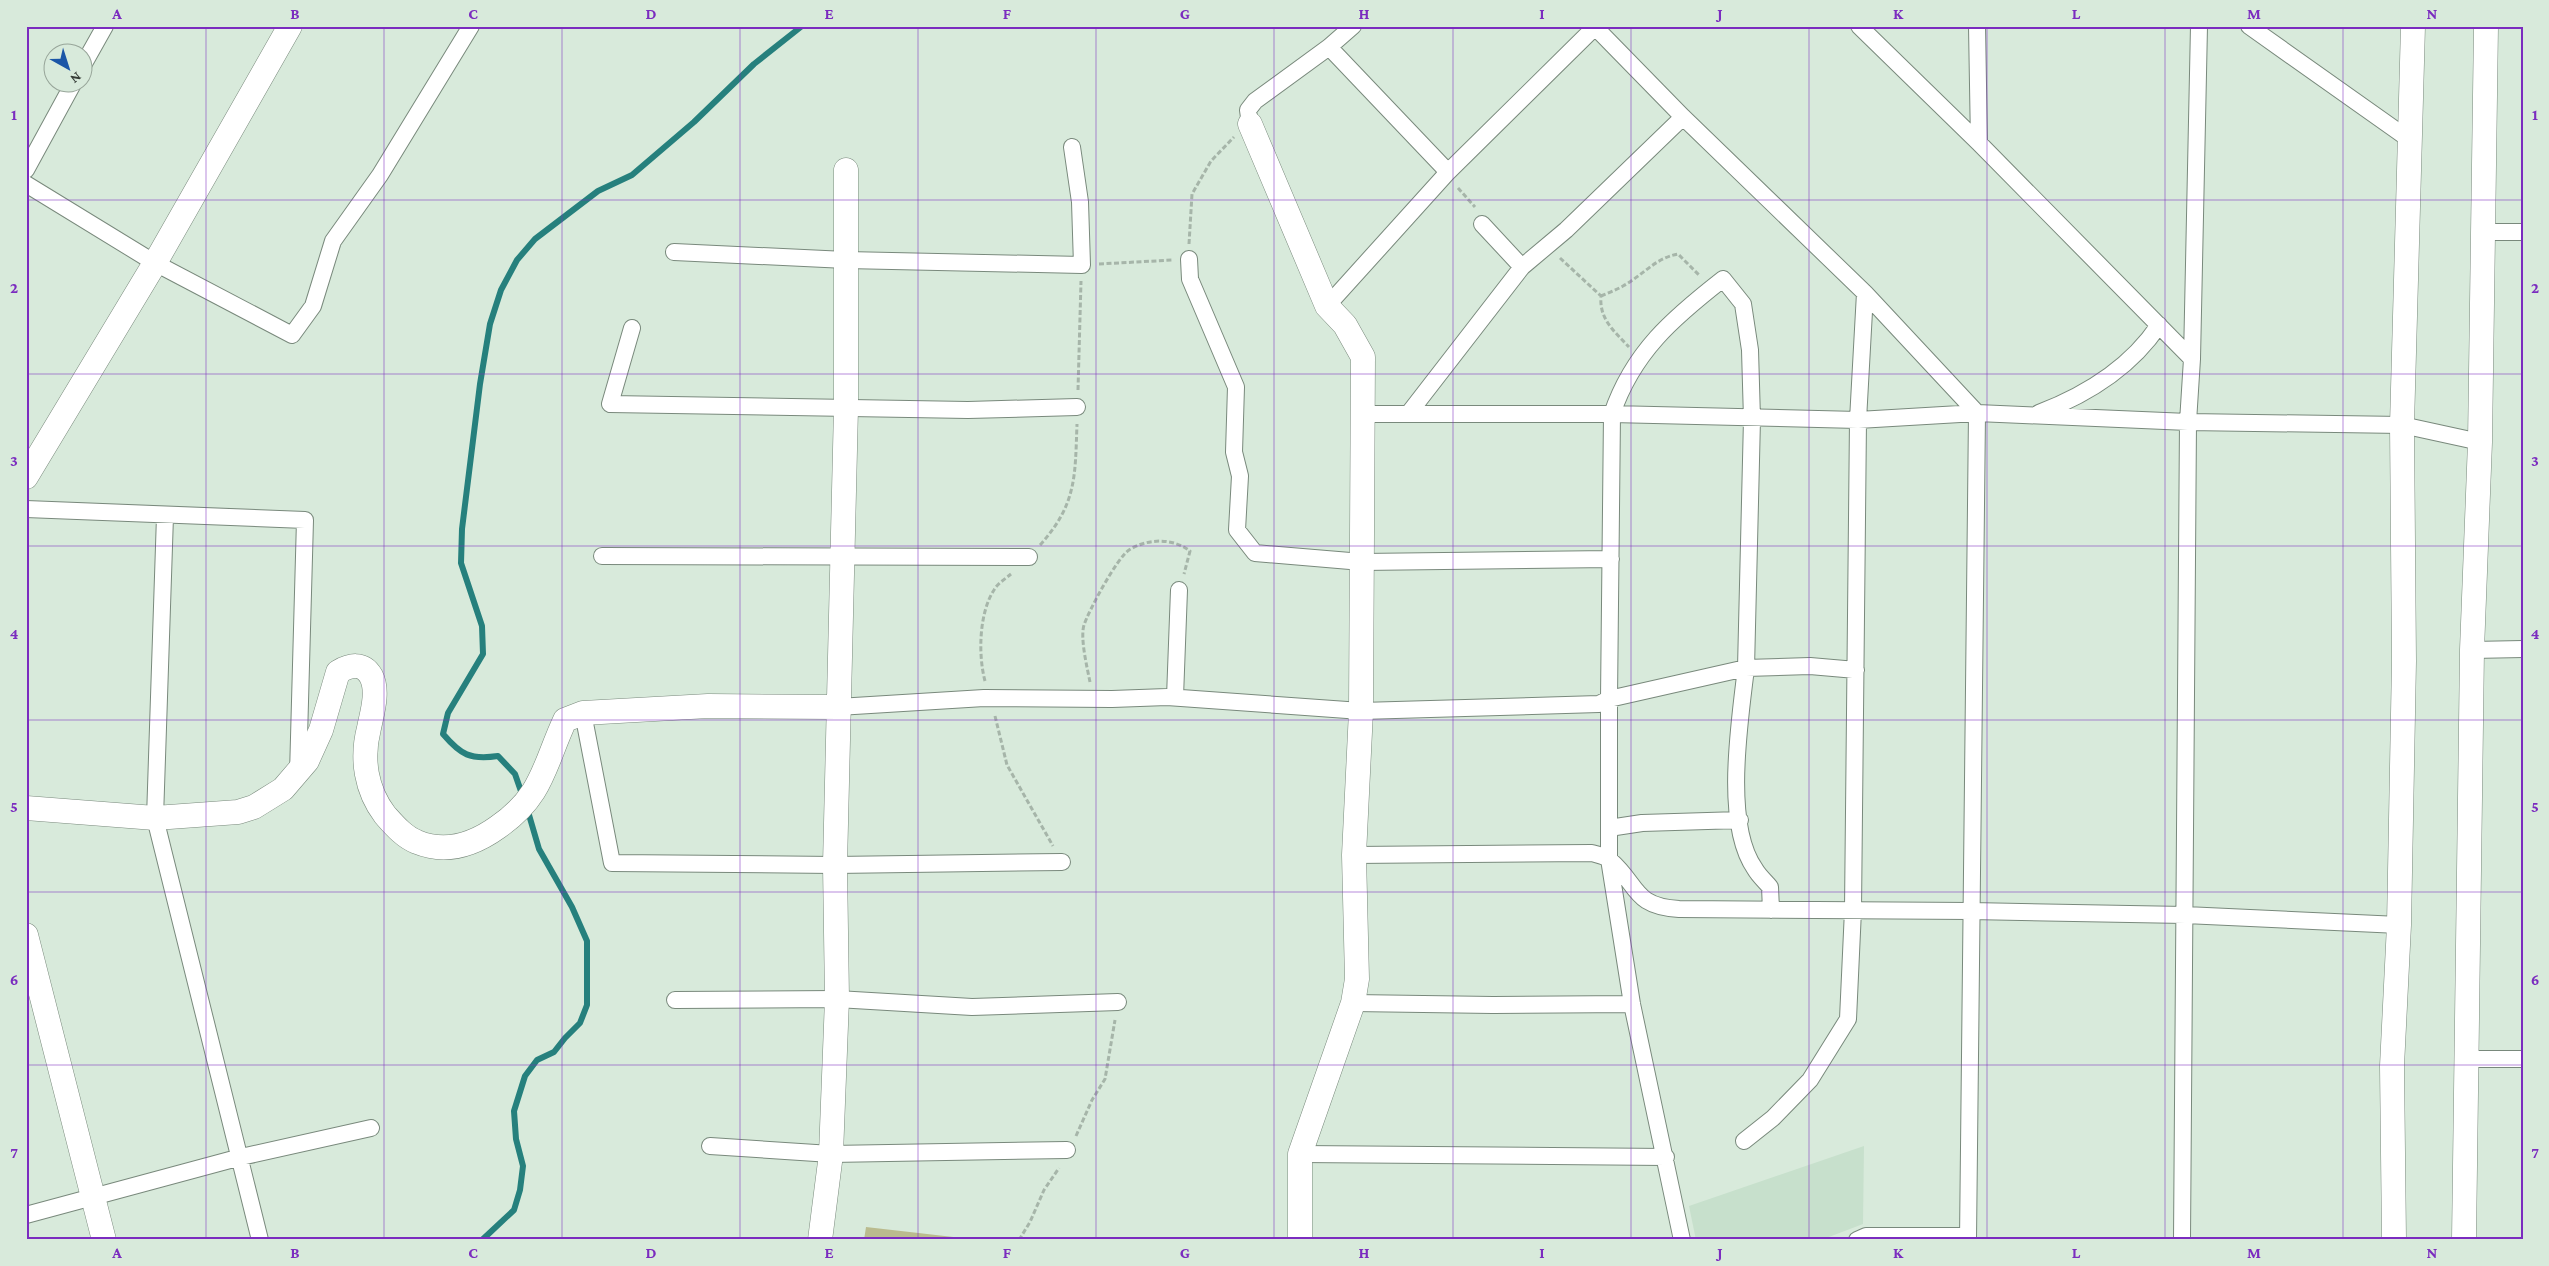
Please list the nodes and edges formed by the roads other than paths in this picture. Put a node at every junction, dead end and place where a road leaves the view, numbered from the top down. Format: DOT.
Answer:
graph roads {
  1 [pos="105,26"];
  2 [pos="290,26"];
  3 [pos="471,26"];
  4 [pos="1353,26"];
  5 [pos="1859,26"];
  6 [pos="1977,26"];
  7 [pos="2199,26"];
  8 [pos="2249,26"];
  9 [pos="2413,26"];
  10 [pos="2486,26"];
  11 [pos="1595,27"];
  12 [pos="1329,47"];
  13 [pos="92,49"];
  14 [pos="69,92"];
  15 [pos="1683,118"];
  16 [pos="1250,124"];
  17 [pos="2410,140"];
  18 [pos="1979,143"];
  19 [pos="1072,147"];
  20 [pos="26,170"];
  21 [pos="846,170"];
  22 [pos="1448,172"];
  23 [pos="26,184"];
  24 [pos="1482,224"];
  25 [pos="2483,232"];
  26 [pos="2523,232"];
  27 [pos="674,252"];
  28 [pos="1189,259"];
  29 [pos="846,260"];
  30 [pos="155,263"];
  31 [pos="1522,268"];
  32 [pos="1865,294"];
  33 [pos="1327,306"];
  34 [pos="2158,325"];
  35 [pos="632,328"];
  36 [pos="2192,359"];
  37 [pos="1077,407"];
  38 [pos="846,408"];
  39 [pos="1408,413"];
  40 [pos="1977,413"];
  41 [pos="1362,414"];
  42 [pos="1612,414"];
  43 [pos="2033,416"];
  44 [pos="1752,419"];
  45 [pos="1858,420"];
  46 [pos="2188,422"];
  47 [pos="2402,425"];
  48 [pos="2480,442"];
  49 [pos="26,477"];
  50 [pos="26,509"];
  51 [pos="165,516"];
  52 [pos="602,556"];
  53 [pos="842,556"];
  54 [pos="1029,557"];
  55 [pos="1611,559"];
  56 [pos="1362,562"];
  57 [pos="1179,590"];
  58 [pos="2523,649"];
  59 [pos="2472,650"];
  60 [pos="1746,668"];
  61 [pos="1856,670"];
  62 [pos="1175,697"];
  63 [pos="1608,699"];
  64 [pos="838,707"];
  65 [pos="1361,711"];
  66 [pos="583,713"];
  67 [pos="298,774"];
  68 [pos="26,808"];
  69 [pos="155,818"];
  70 [pos="1740,820"];
  71 [pos="1609,828"];
  72 [pos="1354,855"];
  73 [pos="1609,859"];
  74 [pos="1062,862"];
  75 [pos="835,865"];
  76 [pos="1771,910"];
  77 [pos="1853,910"];
  78 [pos="1971,911"];
  79 [pos="2185,915"];
  80 [pos="2399,925"];
  81 [pos="26,935"];
  82 [pos="837,999"];
  83 [pos="675,1000"];
  84 [pos="1118,1002"];
  85 [pos="1354,1004"];
  86 [pos="1632,1004"];
  87 [pos="2468,1059"];
  88 [pos="2523,1059"];
  89 [pos="371,1128"];
  90 [pos="1744,1141"];
  91 [pos="710,1146"];
  92 [pos="1067,1150"];
  93 [pos="831,1154"];
  94 [pos="1300,1154"];
  95 [pos="1666,1157"];
  96 [pos="241,1158"];
  97 [pos="92,1196"];
  98 [pos="26,1215"];
  99 [pos="1968,1238"];
  100 [pos="104,1240"];
  101 [pos="260,1240"];
  102 [pos="820,1240"];
  103 [pos="1300,1240"];
  104 [pos="1682,1240"];
  105 [pos="1857,1240"];
  106 [pos="2182,1240"];
  107 [pos="2394,1240"];
  108 [pos="2464,1240"];
  1 -- 13 [label="street"];
  2 -- 30 [label="street"];
  3 -- 30 [label="street"];
  4 -- 12 [label="street"];
  5 -- 18 [label="street"];
  6 -- 18 [label="street"];
  7 -- 36 [label="street"];
  8 -- 17 [label="street"];
  9 -- 17 [label="street"];
  10 -- 25 [label="street"];
  11 -- 15 [label="street"];
  11 -- 22 [label="street"];
  12 -- 16 [label="street"];
  12 -- 22 [label="street"];
  14 -- 20 [label="street"];
  15 -- 31 [label="street"];
  15 -- 32 [label="street"];
  16 -- 33 [label="street"];
  17 -- 47 [label="street"];
  18 -- 34 [label="street"];
  19 -- 29 [label="street"];
  21 -- 29 [label="street"];
  22 -- 33 [label="street"];
  23 -- 30 [label="street"];
  24 -- 31 [label="street"];
  25 -- 26 [label="street"];
  25 -- 48 [label="street"];
  27 -- 29 [label="street"];
  28 -- 56 [label="street"];
  29 -- 38 [label="street"];
  30 -- 49 [label="street"];
  31 -- 39 [label="street"];
  32 -- 40 [label="street"];
  32 -- 45 [label="street"];
  33 -- 41 [label="street"];
  34 -- 36 [label="street"];
  34 -- 43 [label="street"];
  35 -- 38 [label="street"];
  36 -- 46 [label="street"];
  37 -- 38 [label="street"];
  38 -- 53 [label="street"];
  39 -- 41 [label="street"];
  39 -- 42 [label="street"];
  40 -- 43 [label="street"];
  40 -- 45 [label="street"];
  40 -- 78 [label="street"];
  41 -- 56 [label="street"];
  42 -- 44 [label="street"];
  42 -- 44 [label="street"];
  42 -- 55 [label="street"];
  43 -- 46 [label="street"];
  44 -- 45 [label="street"];
  44 -- 60 [label="street"];
  45 -- 61 [label="street"];
  46 -- 47 [label="street"];
  46 -- 79 [label="street"];
  47 -- 48 [label="street"];
  47 -- 80 [label="street"];
  48 -- 59 [label="street"];
  50 -- 51 [label="street"];
  51 -- 67 [label="street"];
  51 -- 69 [label="street"];
  52 -- 53 [label="street"];
  53 -- 54 [label="street"];
  53 -- 64 [label="street"];
  55 -- 56 [label="street"];
  55 -- 63 [label="street"];
  56 -- 65 [label="street"];
  57 -- 62 [label="street"];
  58 -- 59 [label="street"];
  59 -- 87 [label="street"];
  60 -- 61 [label="street"];
  60 -- 63 [label="street"];
  60 -- 70 [label="street"];
  61 -- 77 [label="street"];
  62 -- 64 [label="street"];
  62 -- 65 [label="street"];
  63 -- 65 [label="street"];
  63 -- 71 [label="street"];
  64 -- 66 [label="street"];
  64 -- 75 [label="street"];
  65 -- 72 [label="street"];
  66 -- 67 [label="street"];
  66 -- 75 [label="street"];
  67 -- 69 [label="street"];
  68 -- 69 [label="street"];
  69 -- 96 [label="street"];
  70 -- 71 [label="street"];
  70 -- 76 [label="street"];
  71 -- 73 [label="street"];
  72 -- 73 [label="street"];
  72 -- 85 [label="street"];
  73 -- 76 [label="street"];
  73 -- 86 [label="street"];
  74 -- 75 [label="street"];
  75 -- 82 [label="street"];
  76 -- 77 [label="street"];
  77 -- 78 [label="street"];
  77 -- 90 [label="street"];
  78 -- 79 [label="street"];
  78 -- 99 [label="street"];
  79 -- 80 [label="street"];
  79 -- 106 [label="street"];
  80 -- 107 [label="street"];
  81 -- 97 [label="street"];
  82 -- 83 [label="street"];
  82 -- 84 [label="street"];
  82 -- 93 [label="street"];
  85 -- 86 [label="street"];
  85 -- 94 [label="street"];
  86 -- 95 [label="street"];
  87 -- 88 [label="street"];
  87 -- 108 [label="street"];
  89 -- 96 [label="street"];
  91 -- 93 [label="street"];
  92 -- 93 [label="street"];
  93 -- 102 [label="street"];
  94 -- 95 [label="street"];
  94 -- 103 [label="street"];
  95 -- 104 [label="street"];
  96 -- 97 [label="street"];
  96 -- 101 [label="street"];
  97 -- 98 [label="street"];
  97 -- 100 [label="street"];
  99 -- 105 [label="street"];
}
